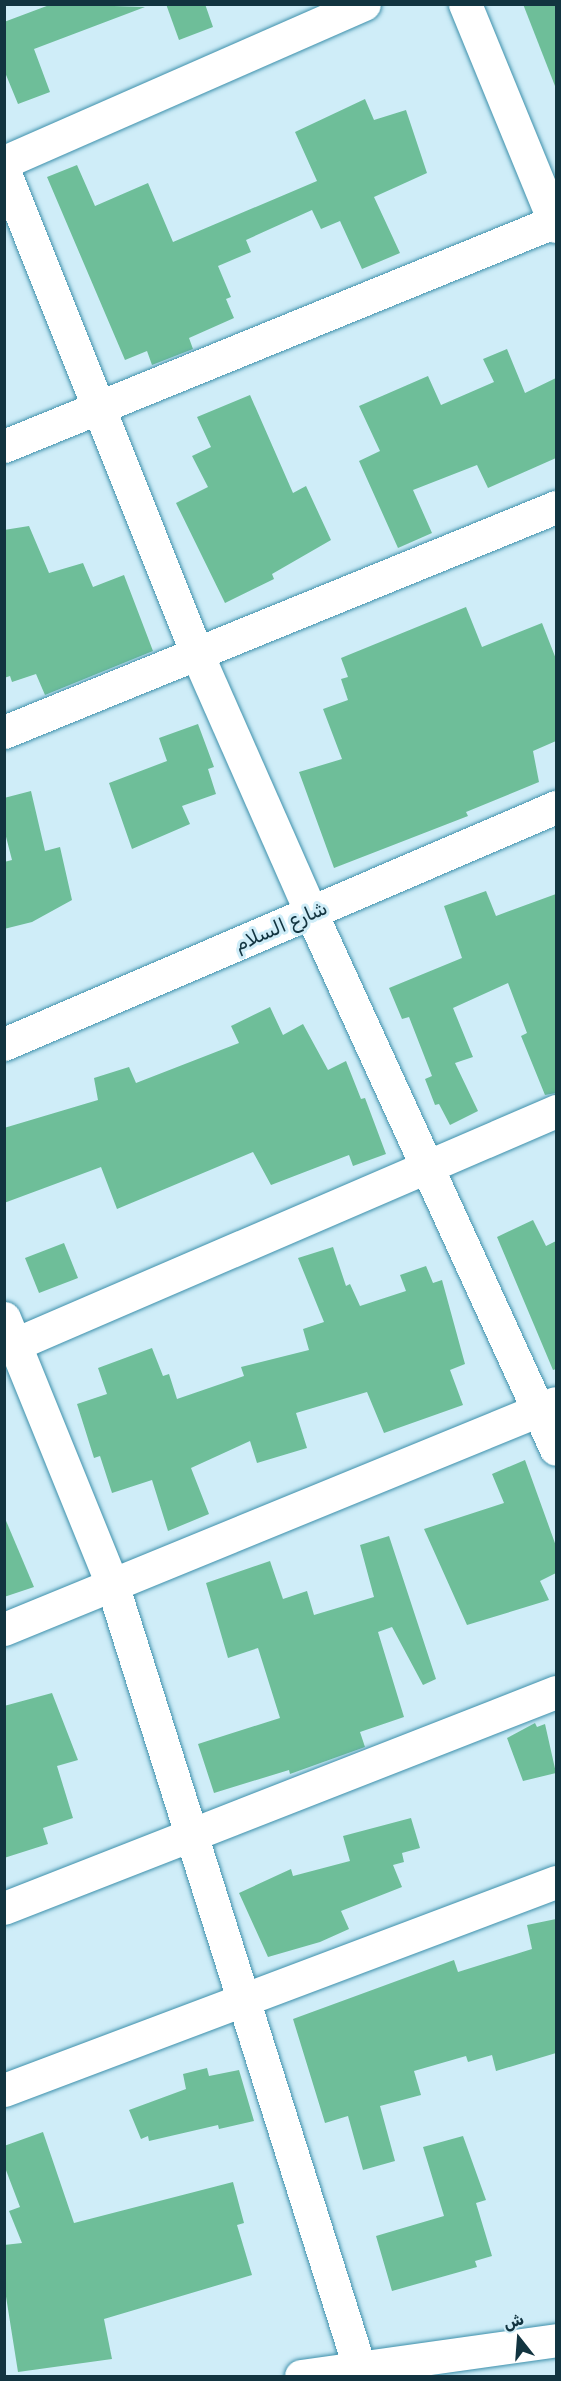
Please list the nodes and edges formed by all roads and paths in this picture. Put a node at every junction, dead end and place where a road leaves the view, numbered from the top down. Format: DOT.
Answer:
graph roads {
  1 [pos="364,4"];
  2 [pos="465,4"];
  3 [pos="4,162"];
  4 [pos="4,171"];
  5 [pos="556,223"];
  6 [pos="98,409"];
  7 [pos="4,446"];
  8 [pos="556,507"];
  9 [pos="197,654"];
  10 [pos="4,732"];
  11 [pos="556,807"];
  12 [pos="311,913"];
  13 [pos="4,1044"];
  14 [pos="556,1112"];
  15 [pos="427,1167"];
  16 [pos="8,1337"];
  17 [pos="548,1406"];
  18 [pos="556,1449"];
  19 [pos="113,1587"];
  20 [pos="4,1629"];
  21 [pos="556,1692"];
  22 [pos="192,1832"];
  23 [pos="556,1882"];
  24 [pos="4,1908"];
  25 [pos="243,2000"];
  26 [pos="4,2090"];
  27 [pos="556,2340"];
  28 [pos="360,2372"];
  29 [pos="301,2376"];
  1 -- 3 [label="street"];
  2 -- 5 [label="street"];
  4 -- 6 [label="street"];
  5 -- 6 [label="street"];
  6 -- 7 [label="street"];
  6 -- 9 [label="street"];
  8 -- 9 [label="street"];
  9 -- 10 [label="street"];
  9 -- 12 [label="street"];
  11 -- 12 [label="street, شارع السلام"];
  12 -- 13 [label="street, شارع السلام"];
  12 -- 15 [label="street"];
  14 -- 15 [label="street"];
  15 -- 16 [label="street"];
  15 -- 17 [label="street"];
  16 -- 19 [label="street"];
  17 -- 18 [label="street"];
  17 -- 19 [label="street"];
  19 -- 20 [label="street"];
  19 -- 22 [label="street"];
  21 -- 22 [label="street"];
  22 -- 24 [label="street"];
  22 -- 25 [label="street"];
  23 -- 25 [label="street"];
  25 -- 26 [label="street"];
  25 -- 28 [label="street"];
  27 -- 28 [label="street"];
  28 -- 29 [label="street"];
}
